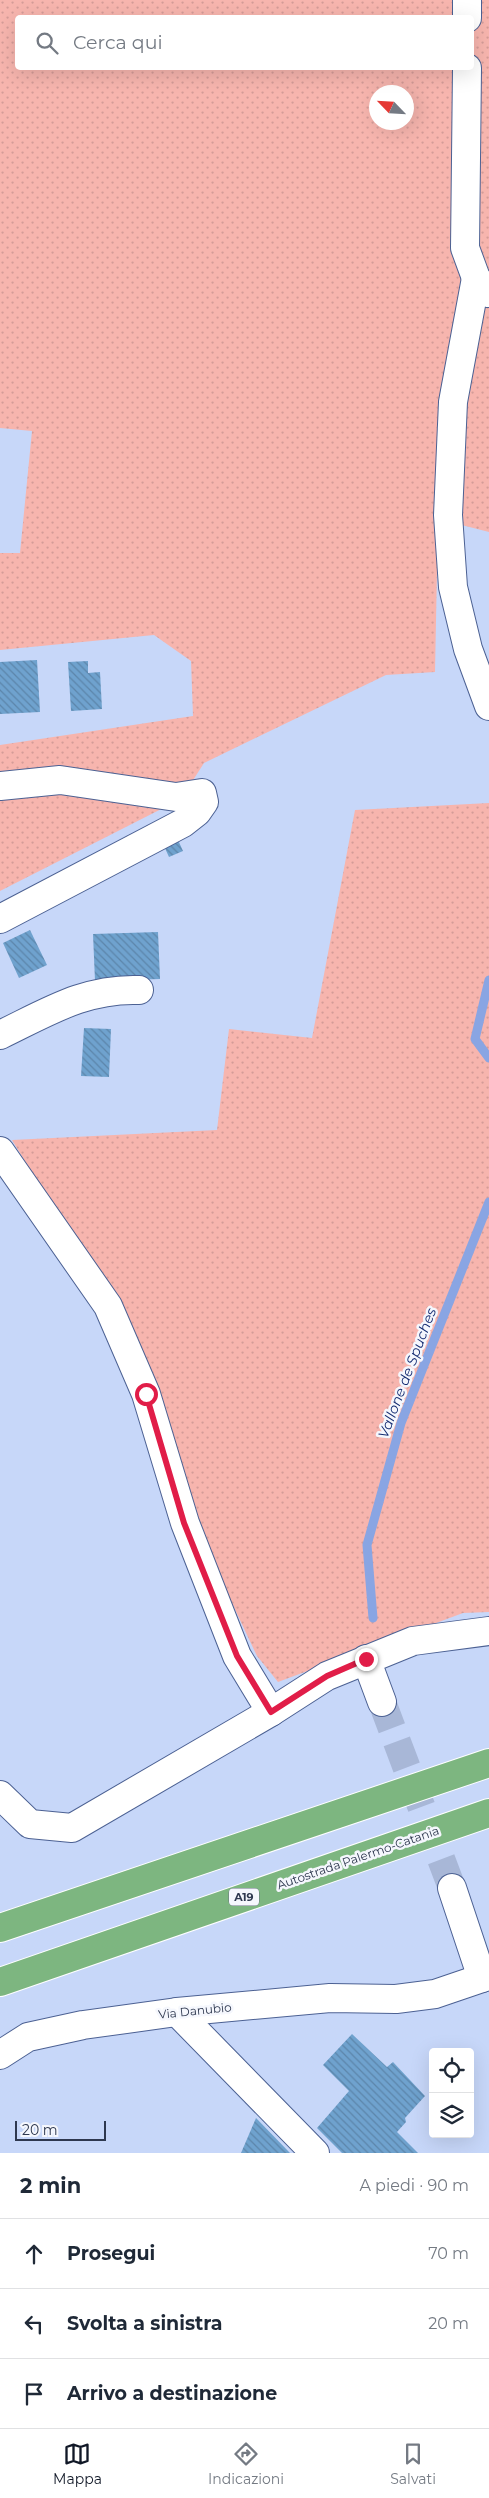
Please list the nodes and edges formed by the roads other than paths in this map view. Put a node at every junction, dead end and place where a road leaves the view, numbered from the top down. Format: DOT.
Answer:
graph roads {
  1 [pos="467,0"];
  2 [pos="467,15"];
  3 [pos="467,70"];
  4 [pos="482,286"];
  5 [pos="489,706"];
  6 [pos="0,786"];
  7 [pos="0,919"];
  8 [pos="140,990"];
  9 [pos="0,1035"];
  10 [pos="0,1151"];
  11 [pos="489,1631"];
  12 [pos="366,1659"];
  13 [pos="382,1702"];
  14 [pos="271,1712"];
  15 [pos="489,1763"];
  16 [pos="0,1794"];
  17 [pos="489,1813"];
  18 [pos="452,1888"];
  19 [pos="0,1928"];
  20 [pos="486,1976"];
  21 [pos="0,1982"];
  22 [pos="177,2012"];
  23 [pos="0,2054"];
  24 [pos="315,2153"];
  1 -- 2 [label="street"];
  3 -- 4 [label="street"];
  4 -- 5 [label="street"];
  6 -- 7 [label="street"];
  8 -- 9 [label="street"];
  10 -- 14 [label="street"];
  11 -- 12 [label="street"];
  12 -- 13 [label="street"];
  12 -- 14 [label="street"];
  14 -- 16 [label="street"];
  15 -- 19 [label="highway"];
  17 -- 21 [label="highway, Autostrada Palermo-Catania / A19"];
  18 -- 20 [label="street"];
  20 -- 22 [label="street, Via Danubio"];
  22 -- 23 [label="street, Via Danubio"];
  22 -- 24 [label="street"];
}
